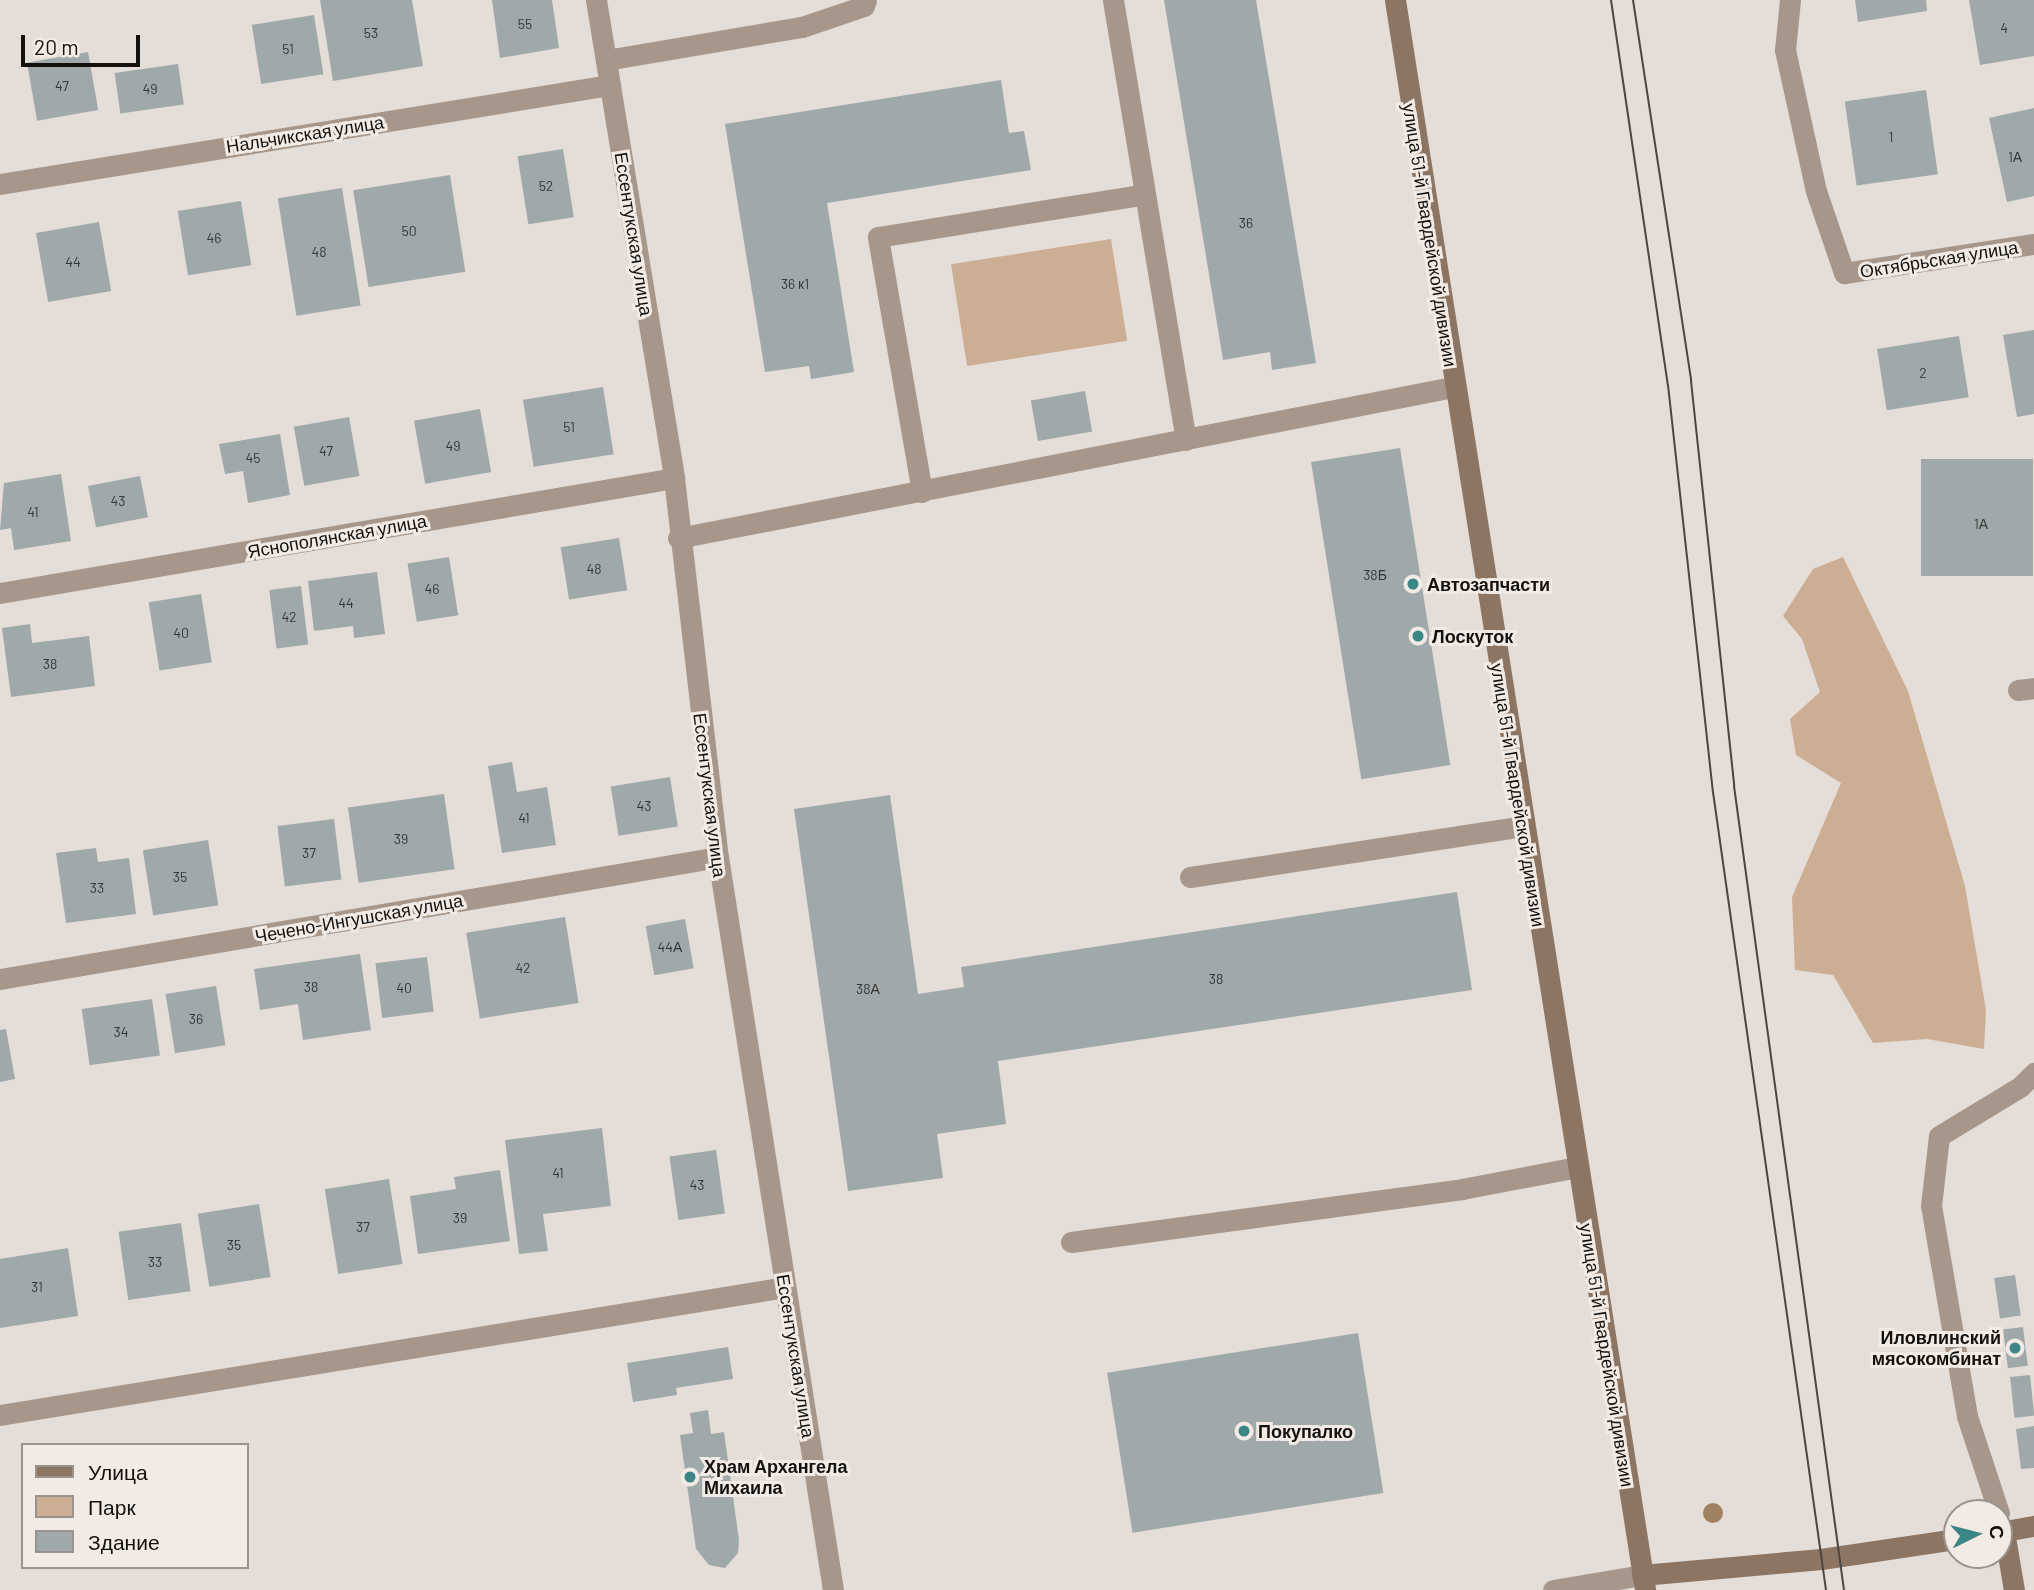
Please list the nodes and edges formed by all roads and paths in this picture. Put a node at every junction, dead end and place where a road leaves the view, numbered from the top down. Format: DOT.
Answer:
graph roads {
  1 [pos="596,0"];
  2 [pos="866,0"];
  3 [pos="1113,0"];
  4 [pos="1395,0"];
  5 [pos="1790,0"];
  6 [pos="606,60"];
  7 [pos="610,85"];
  8 [pos="0,184"];
  9 [pos="1145,194"];
  10 [pos="2034,244"];
  11 [pos="1453,387"];
  12 [pos="1186,440"];
  13 [pos="674,478"];
  14 [pos="922,492"];
  15 [pos="678,538"];
  16 [pos="0,593"];
  17 [pos="1523,825"];
  18 [pos="718,857"];
  19 [pos="1190,877"];
  20 [pos="0,979"];
  21 [pos="2034,1073"];
  22 [pos="1577,1167"];
  23 [pos="1071,1242"];
  24 [pos="785,1287"];
  25 [pos="0,1415"];
  26 [pos="1993,1499"];
  27 [pos="2013,1524"];
  28 [pos="2034,1526"];
  29 [pos="1943,1541"];
  30 [pos="2010,1569"];
  31 [pos="1644,1583"];
  32 [pos="833,1590"];
  33 [pos="1553,1590"];
  34 [pos="2014,1590"];
  1 -- 6 [label="street, Ессентукская улица"];
  2 -- 6 [label="street"];
  3 -- 9 [label="street"];
  4 -- 11 [label="main road, улица 51-й Гвардейской дивизии"];
  5 -- 10 [label="street, Октябрьская улица"];
  6 -- 7 [label="street, Ессентукская улица"];
  7 -- 8 [label="street, Нальчикская улица"];
  7 -- 13 [label="street, Ессентукская улица"];
  9 -- 12 [label="street"];
  9 -- 14 [label="street"];
  11 -- 12 [label="street"];
  11 -- 17 [label="main road, улица 51-й Гвардейской дивизии"];
  12 -- 14 [label="street"];
  13 -- 15 [label="street, Ессентукская улица"];
  13 -- 16 [label="street, Яснополянская улица"];
  14 -- 15 [label="street"];
  15 -- 18 [label="street, Ессентукская улица"];
  17 -- 19 [label="street"];
  17 -- 22 [label="main road, улица 51-й Гвардейской дивизии"];
  18 -- 20 [label="street, Чечено-Ингушская улица"];
  18 -- 24 [label="street, Ессентукская улица"];
  21 -- 26 [label="street"];
  22 -- 23 [label="street"];
  22 -- 31 [label="main road, улица 51-й Гвардейской дивизии"];
  24 -- 25 [label="street"];
  24 -- 32 [label="street, Ессентукская улица"];
  27 -- 28 [label="main road"];
  29 -- 31 [label="main road"];
  30 -- 34 [label="main road"];
  31 -- 33 [label="street"];
}
